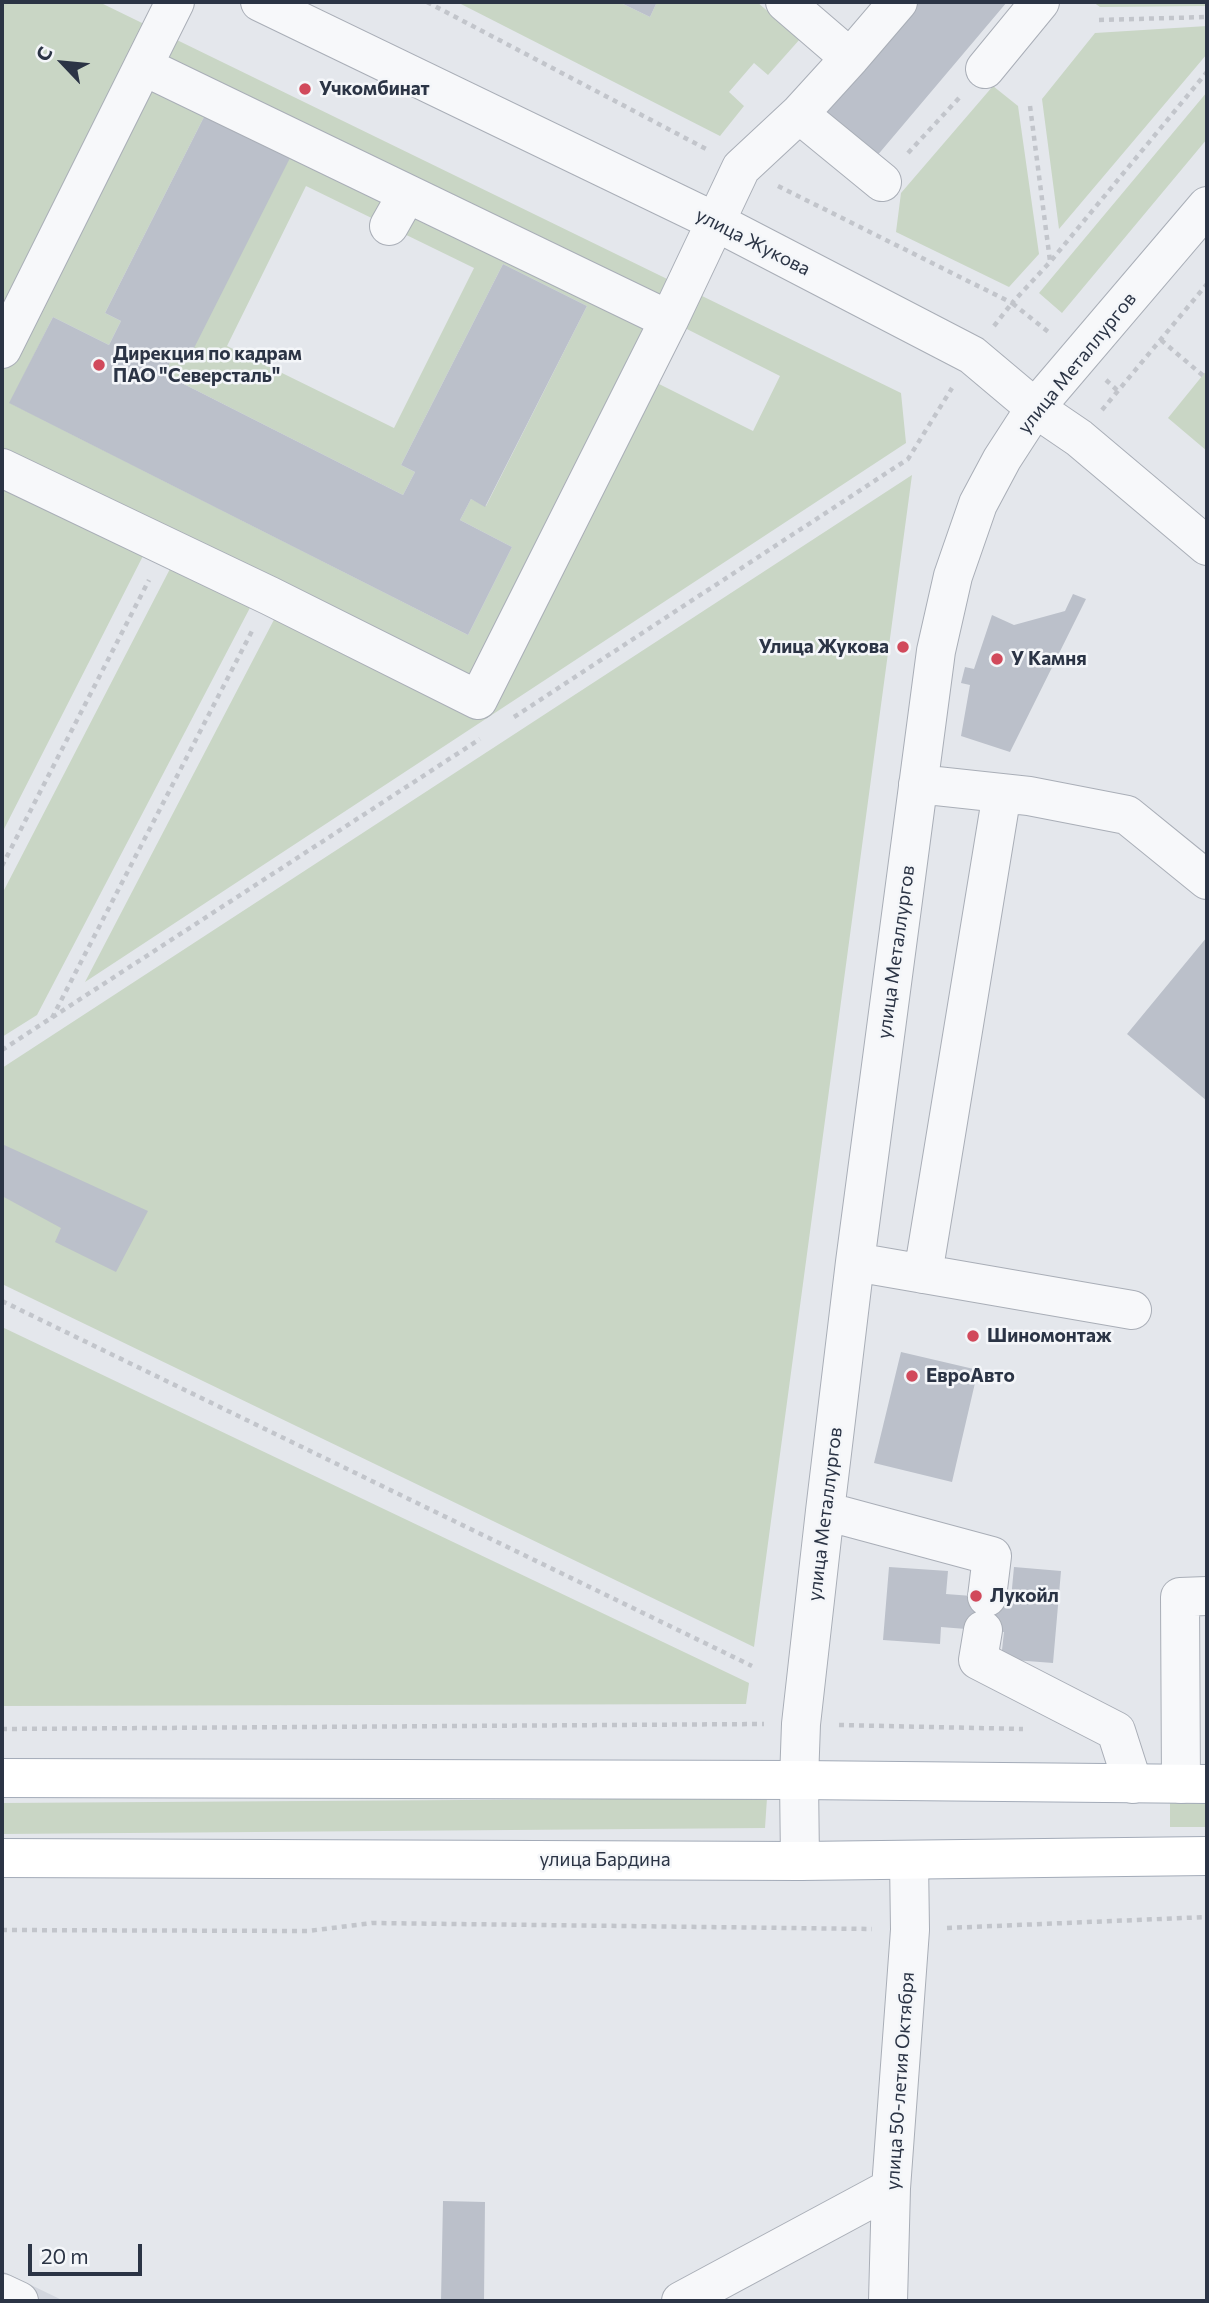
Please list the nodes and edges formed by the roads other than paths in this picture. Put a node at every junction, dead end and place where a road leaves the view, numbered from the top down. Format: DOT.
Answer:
graph roads {
  1 [pos="175,2"];
  2 [pos="260,2"];
  3 [pos="785,2"];
  4 [pos="898,2"];
  5 [pos="1040,2"];
  6 [pos="850,58"];
  7 [pos="143,66"];
  8 [pos="985,69"];
  9 [pos="799,114"];
  10 [pos="882,182"];
  11 [pos="407,194"];
  12 [pos="1207,206"];
  13 [pos="716,222"];
  14 [pos="389,226"];
  15 [pos="669,320"];
  16 [pos="2,349"];
  17 [pos="1035,408"];
  18 [pos="2,468"];
  19 [pos="1207,545"];
  20 [pos="918,784"];
  21 [pos="1002,793"];
  22 [pos="1207,880"];
  23 [pos="855,1262"];
  24 [pos="923,1274"];
  25 [pos="1132,1310"];
  26 [pos="825,1511"];
  27 [pos="1207,1596"];
  28 [pos="2,1778"];
  29 [pos="799,1780"];
  30 [pos="1133,1784"];
  31 [pos="1194,1784"];
  32 [pos="1169,1856"];
  33 [pos="1207,1856"];
  34 [pos="2,1858"];
  35 [pos="909,1860"];
  36 [pos="800,1861"];
  37 [pos="1207,1872"];
  38 [pos="891,2188"];
  39 [pos="2,2293"];
  40 [pos="19,2301"];
  41 [pos="681,2301"];
  42 [pos="888,2301"];
  1 -- 7 [label="street"];
  2 -- 13 [label="street, улица Жукова"];
  3 -- 6 [label="street"];
  4 -- 6 [label="street"];
  5 -- 8 [label="street"];
  6 -- 9 [label="street"];
  7 -- 11 [label="street"];
  7 -- 16 [label="street"];
  9 -- 10 [label="street"];
  9 -- 13 [label="street"];
  11 -- 14 [label="street"];
  11 -- 15 [label="street"];
  12 -- 17 [label="street, улица Металлургов"];
  13 -- 15 [label="street"];
  13 -- 17 [label="street, улица Жукова"];
  15 -- 18 [label="street"];
  17 -- 19 [label="street, улица Жукова"];
  17 -- 20 [label="street, улица Металлургов"];
  20 -- 21 [label="street"];
  20 -- 23 [label="street, улица Металлургов"];
  21 -- 22 [label="street"];
  21 -- 24 [label="street"];
  23 -- 24 [label="street"];
  23 -- 26 [label="street, улица Металлургов"];
  24 -- 25 [label="street"];
  26 -- 29 [label="street, улица Металлургов"];
  26 -- 30 [label="street"];
  27 -- 31 [label="street"];
  28 -- 29 [label="main road"];
  29 -- 30 [label="main road"];
  29 -- 36 [label="street, улица Металлургов"];
  30 -- 31 [label="main road"];
  32 -- 33 [label="main road, улица Бардина"];
  32 -- 35 [label="main road, улица Бардина"];
  32 -- 37 [label="street"];
  34 -- 36 [label="main road, улица Бардина"];
  35 -- 36 [label="main road, улица Бардина"];
  35 -- 38 [label="street, улица 50-летия Октября"];
  38 -- 41 [label="street"];
  38 -- 42 [label="street, улица 50-летия Октября"];
  39 -- 40 [label="street"];
}
